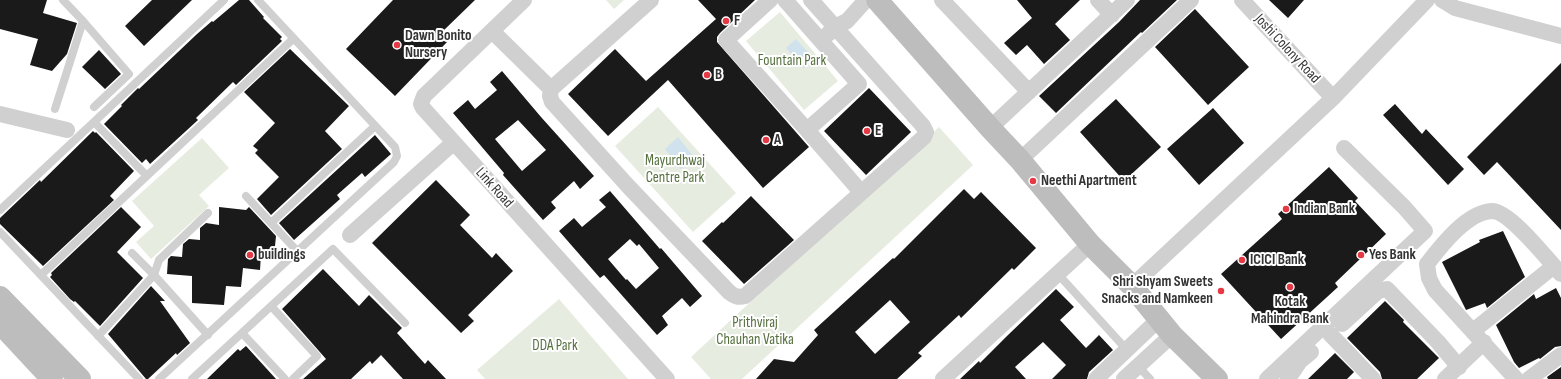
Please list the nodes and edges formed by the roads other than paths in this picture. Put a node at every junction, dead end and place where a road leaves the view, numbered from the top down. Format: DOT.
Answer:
graph roads {
  1 [pos="63,0"];
  2 [pos="224,0"];
  3 [pos="258,0"];
  4 [pos="524,0"];
  5 [pos="651,0"];
  6 [pos="770,0"];
  7 [pos="785,0"];
  8 [pos="811,0"];
  9 [pos="866,0"];
  10 [pos="877,0"];
  11 [pos="942,0"];
  12 [pos="1098,0"];
  13 [pos="1127,0"];
  14 [pos="1191,0"];
  15 [pos="1242,0"];
  16 [pos="1427,0"];
  17 [pos="1442,0"];
  18 [pos="1112,14"];
  19 [pos="83,21"];
  20 [pos="835,27"];
  21 [pos="492,31"];
  22 [pos="1561,36"];
  23 [pos="293,39"];
  24 [pos="821,42"];
  25 [pos="551,89"];
  26 [pos="1029,92"];
  27 [pos="1333,98"];
  28 [pos="94,107"];
  29 [pos="56,109"];
  30 [pos="0,114"];
  31 [pos="94,122"];
  32 [pos="375,126"];
  33 [pos="990,128"];
  34 [pos="67,130"];
  35 [pos="807,130"];
  36 [pos="453,143"];
  37 [pos="1344,148"];
  38 [pos="1020,160"];
  39 [pos="147,176"];
  40 [pos="861,192"];
  41 [pos="246,196"];
  42 [pos="0,210"];
  43 [pos="208,213"];
  44 [pos="271,223"];
  45 [pos="0,232"];
  46 [pos="350,236"];
  47 [pos="1090,244"];
  48 [pos="298,252"];
  49 [pos="132,254"];
  50 [pos="1557,270"];
  51 [pos="1057,273"];
  52 [pos="41,275"];
  53 [pos="154,275"];
  54 [pos="1132,286"];
  55 [pos="0,297"];
  56 [pos="271,306"];
  57 [pos="0,323"];
  58 [pos="405,323"];
  59 [pos="1166,327"];
  60 [pos="242,333"];
  61 [pos="1330,334"];
  62 [pos="208,335"];
  63 [pos="98,336"];
  64 [pos="1478,337"];
  65 [pos="1127,350"];
  66 [pos="1561,355"];
  67 [pos="1138,366"];
  68 [pos="1459,366"];
  69 [pos="52,379"];
  70 [pos="80,379"];
  71 [pos="139,379"];
  72 [pos="159,379"];
  73 [pos="192,379"];
  74 [pos="285,379"];
  75 [pos="293,379"];
  76 [pos="667,379"];
  77 [pos="943,379"];
  78 [pos="1096,379"];
  79 [pos="1124,379"];
  80 [pos="1150,379"];
  81 [pos="1217,379"];
  82 [pos="1267,379"];
  83 [pos="1288,379"];
  84 [pos="1373,379"];
  85 [pos="1445,379"];
  86 [pos="1516,379"];
  87 [pos="1529,379"];
  1 -- 19 [label="lane"];
  2 -- 31 [label="lane"];
  3 -- 23 [label="lane"];
  4 -- 21 [label="street, Link Road"];
  5 -- 25 [label="street"];
  6 -- 35 [label="street"];
  7 -- 24 [label="street"];
  8 -- 20 [label="street"];
  9 -- 20 [label="street"];
  10 -- 33 [label="street"];
  11 -- 26 [label="street"];
  12 -- 18 [label="street"];
  13 -- 18 [label="street"];
  14 -- 38 [label="street"];
  15 -- 27 [label="street, Joshi Colony Road"];
  16 -- 27 [label="street"];
  17 -- 22 [label="street"];
  18 -- 26 [label="street"];
  19 -- 28 [label="lane"];
  19 -- 29 [label="lane"];
  20 -- 24 [label="street"];
  20 -- 40 [label="street"];
  21 -- 25 [label="street"];
  21 -- 36 [label="street, Link Road"];
  23 -- 32 [label="lane"];
  23 -- 39 [label="lane"];
  24 -- 35 [label="street"];
  25 -- 40 [label="street"];
  26 -- 33 [label="street"];
  27 -- 54 [label="street"];
  30 -- 34 [label="street"];
  31 -- 39 [label="lane"];
  31 -- 42 [label="lane"];
  32 -- 44 [label="lane"];
  32 -- 48 [label="lane"];
  33 -- 38 [label="street"];
  35 -- 40 [label="street"];
  36 -- 46 [label="street"];
  36 -- 76 [label="street, Link Road"];
  37 -- 82 [label="street"];
  38 -- 47 [label="street"];
  39 -- 52 [label="lane"];
  41 -- 44 [label="lane"];
  43 -- 53 [label="lane"];
  44 -- 48 [label="lane"];
  45 -- 52 [label="lane"];
  47 -- 51 [label="street"];
  47 -- 54 [label="street"];
  48 -- 62 [label="lane"];
  49 -- 53 [label="lane"];
  50 -- 64 [label="street"];
  50 -- 64 [label="street"];
  51 -- 65 [label="lane"];
  51 -- 77 [label="street"];
  52 -- 63 [label="lane"];
  53 -- 62 [label="lane"];
  53 -- 63 [label="lane"];
  54 -- 59 [label="street"];
  55 -- 70 [label="street"];
  56 -- 58 [label="lane"];
  56 -- 60 [label="lane"];
  56 -- 75 [label="lane"];
  57 -- 69 [label="street"];
  59 -- 65 [label="street"];
  59 -- 67 [label="street"];
  59 -- 81 [label="street"];
  60 -- 73 [label="lane"];
  60 -- 74 [label="lane"];
  61 -- 68 [label="street"];
  61 -- 83 [label="street"];
  61 -- 84 [label="street"];
  62 -- 72 [label="lane"];
  63 -- 71 [label="lane"];
  64 -- 68 [label="street"];
  64 -- 86 [label="street"];
  65 -- 78 [label="street"];
  66 -- 87 [label="street"];
  67 -- 79 [label="street"];
  67 -- 80 [label="lane"];
  68 -- 85 [label="street"];
}
